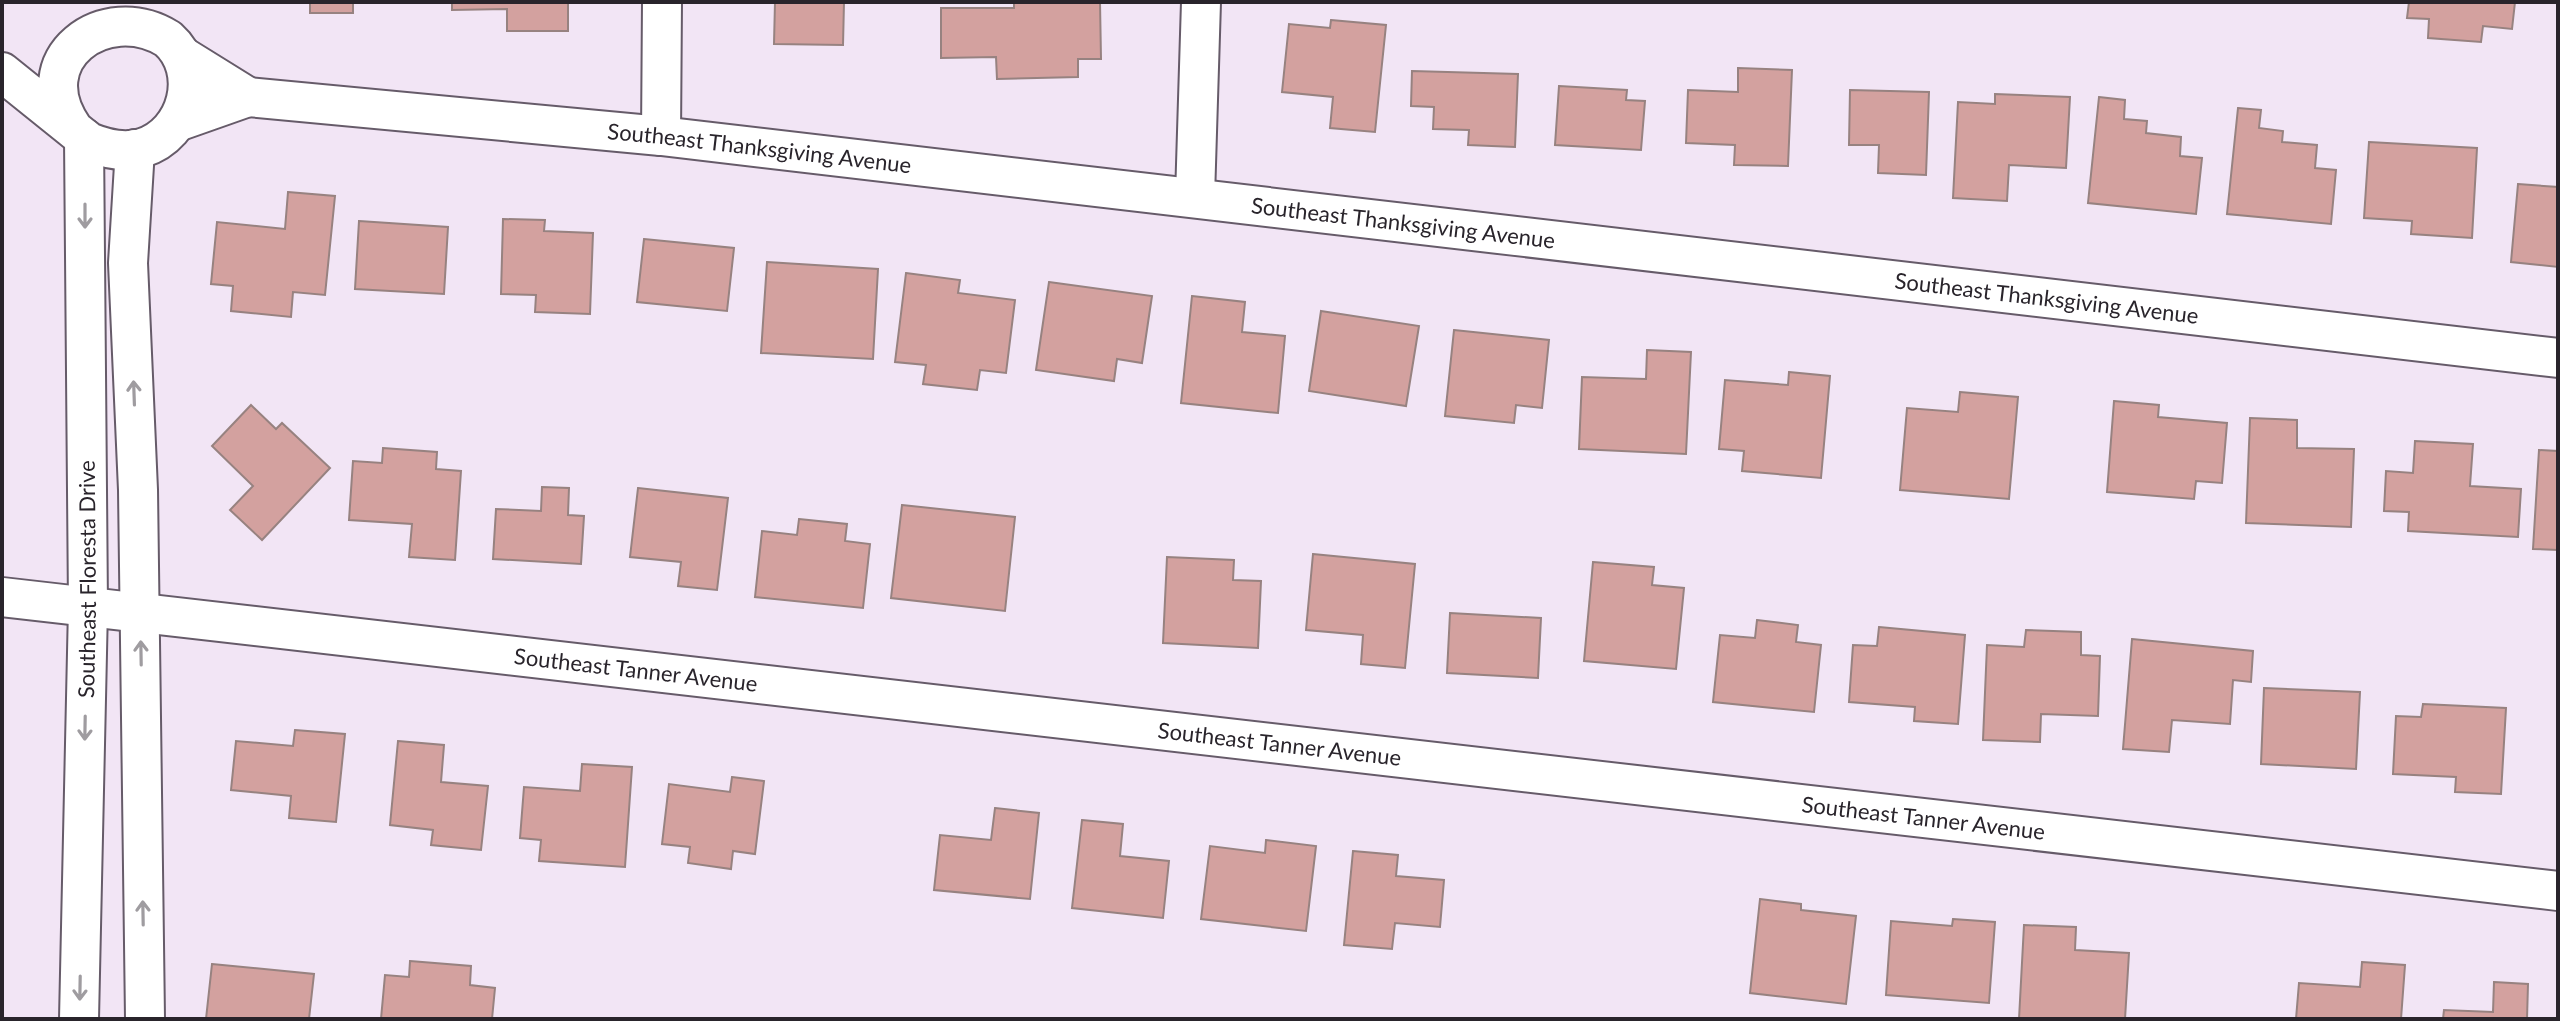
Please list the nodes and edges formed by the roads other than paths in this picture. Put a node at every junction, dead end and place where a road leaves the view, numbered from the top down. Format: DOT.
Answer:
graph roads {
  1 [pos="662,2"];
  2 [pos="1201,2"];
  3 [pos="146,14"];
  4 [pos="85,25"];
  5 [pos="182,56"];
  6 [pos="2,69"];
  7 [pos="248,97"];
  8 [pos="177,122"];
  9 [pos="79,134"];
  10 [pos="661,136"];
  11 [pos="135,149"];
  12 [pos="1195,197"];
  13 [pos="2558,358"];
  14 [pos="2,597"];
  15 [pos="88,607"];
  16 [pos="140,613"];
  17 [pos="2558,891"];
  18 [pos="79,1019"];
  19 [pos="145,1019"];
  1 -- 10 [label="street"];
  2 -- 12 [label="street"];
  3 -- 4 [label="street"];
  3 -- 5 [label="street"];
  4 -- 6 [label="street"];
  4 -- 9 [label="street"];
  5 -- 7 [label="street, Southeast Thanksgiving Avenue"];
  5 -- 8 [label="street"];
  6 -- 9 [label="street"];
  7 -- 8 [label="street, Southeast Thanksgiving Avenue"];
  7 -- 10 [label="street, Southeast Thanksgiving Avenue"];
  8 -- 11 [label="street"];
  9 -- 11 [label="street"];
  9 -- 15 [label="street, Southeast Floresta Drive, one-way"];
  10 -- 12 [label="street, Southeast Thanksgiving Avenue"];
  16 -- 11 [label="street, one-way"];
  12 -- 13 [label="street, Southeast Thanksgiving Avenue"];
  14 -- 15 [label="street, Southeast Tanner Avenue"];
  15 -- 16 [label="street, Southeast Tanner Avenue"];
  15 -- 18 [label="street, Southeast Floresta Drive, one-way"];
  16 -- 17 [label="street, Southeast Tanner Avenue"];
  19 -- 16 [label="street, one-way"];
}
